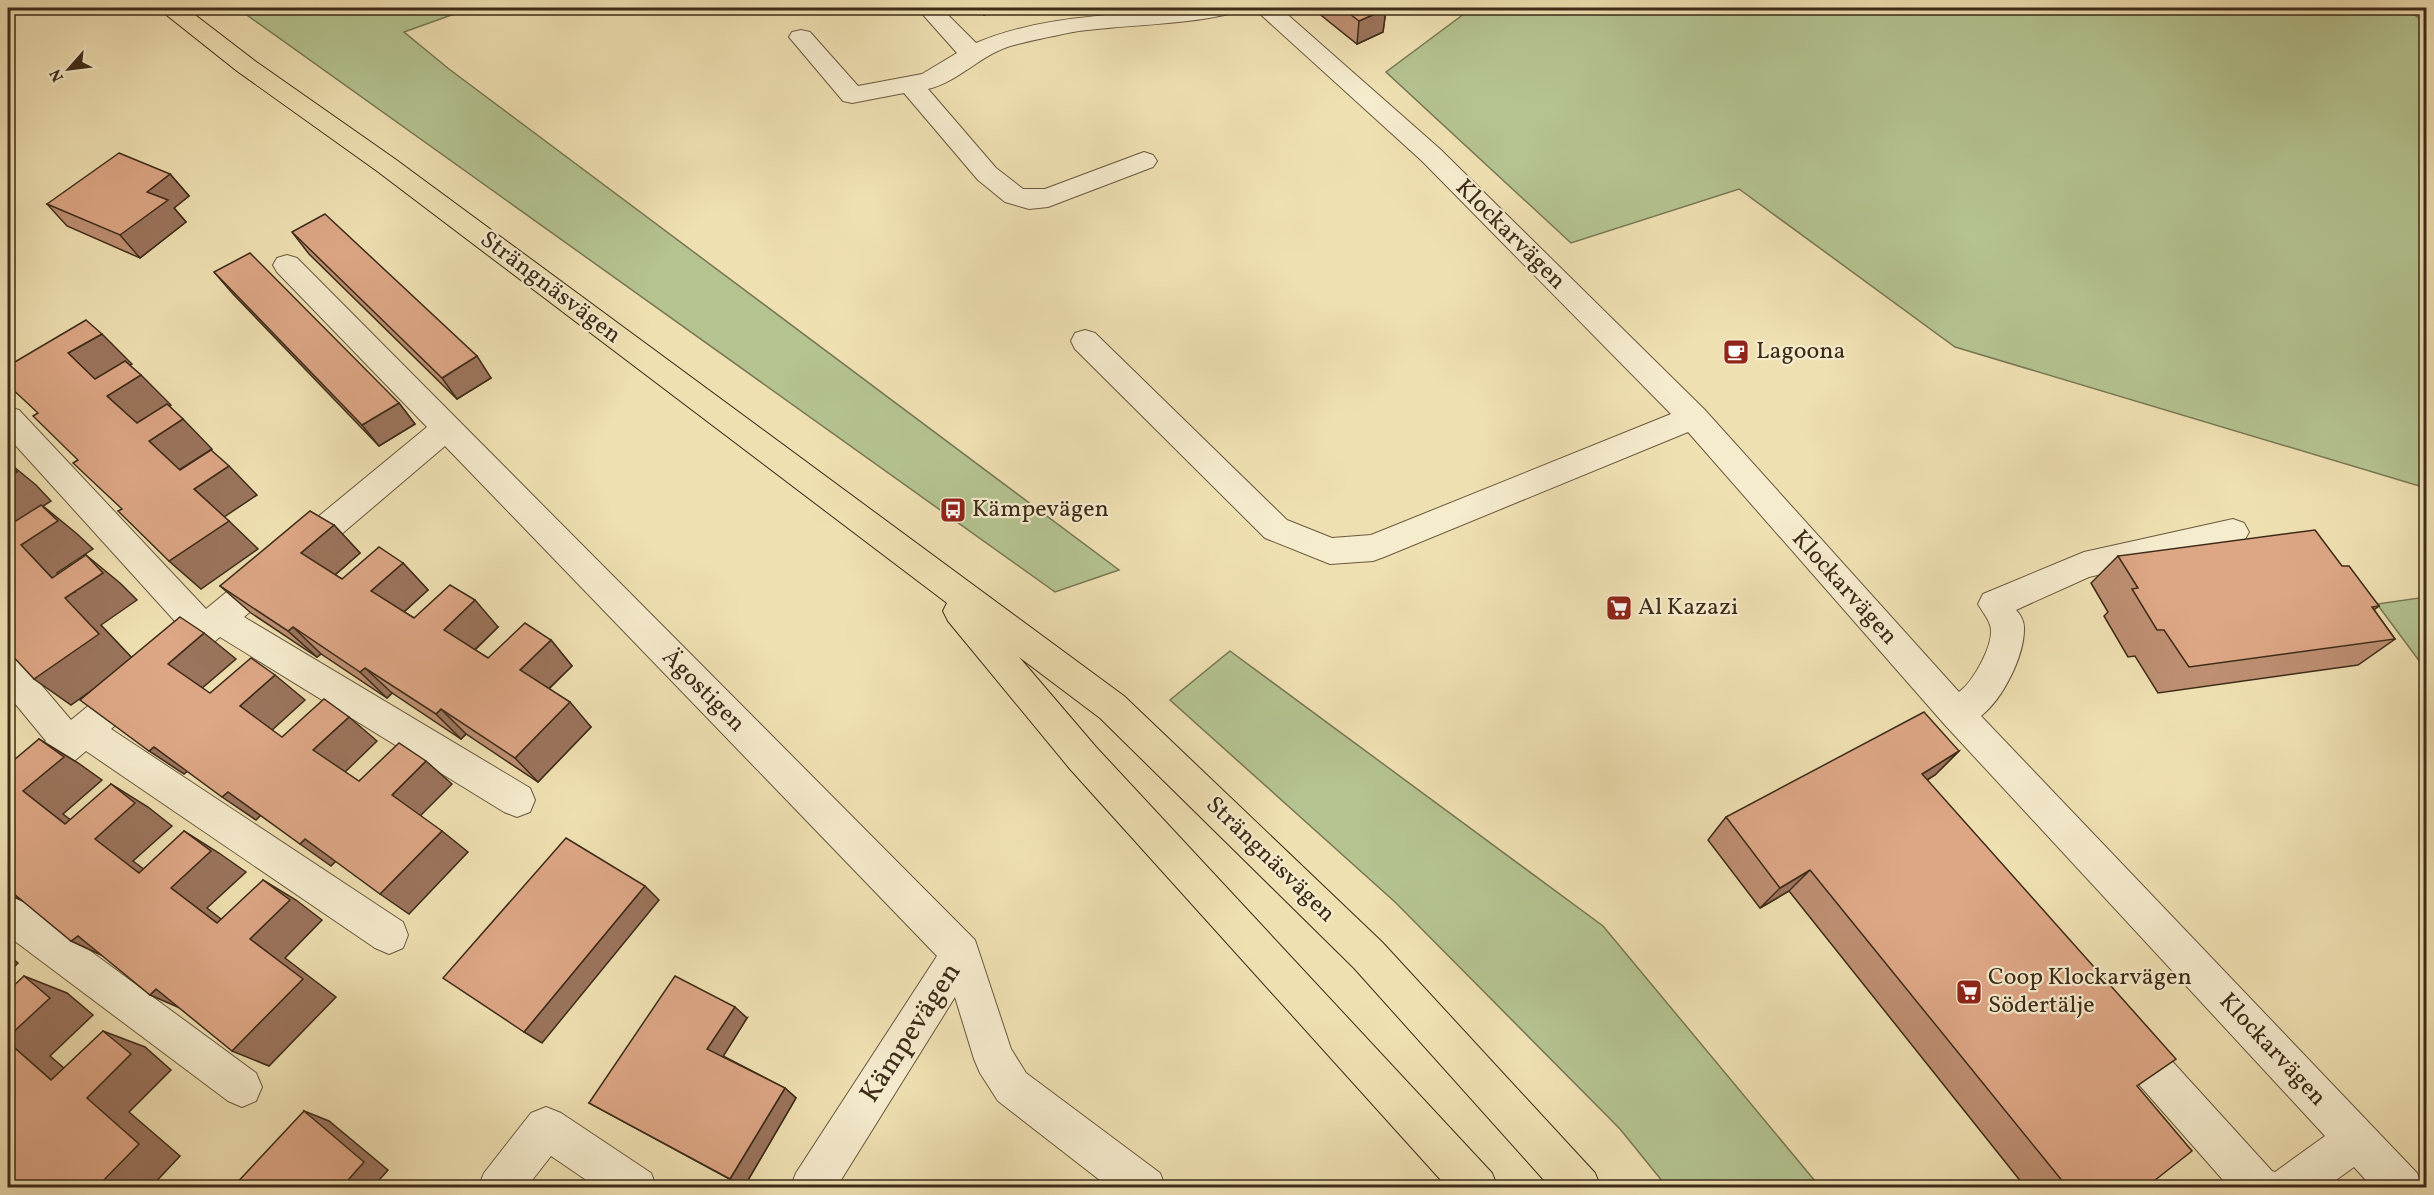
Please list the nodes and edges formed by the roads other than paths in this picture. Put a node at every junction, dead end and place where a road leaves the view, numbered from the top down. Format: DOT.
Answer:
graph roads {
  1 [pos="172,8"];
  2 [pos="928,8"];
  3 [pos="1226,8"];
  4 [pos="1267,8"];
  5 [pos="1182,12"];
  6 [pos="801,37"];
  7 [pos="972,54"];
  8 [pos="910,84"];
  9 [pos="1144,161"];
  10 [pos="287,265"];
  11 [pos="1085,341"];
  12 [pos="1693,417"];
  13 [pos="8,418"];
  14 [pos="445,429"];
  15 [pos="2233,532"];
  16 [pos="926,570"];
  17 [pos="211,624"];
  18 [pos="8,670"];
  19 [pos="1957,714"];
  20 [pos="77,736"];
  21 [pos="8,794"];
  22 [pos="517,800"];
  23 [pos="8,913"];
  24 [pos="389,935"];
  25 [pos="961,953"];
  26 [pos="2106,1018"];
  27 [pos="242,1087"];
  28 [pos="2356,1140"];
  29 [pos="499,1188"];
  30 [pos="636,1188"];
  31 [pos="811,1188"];
  32 [pos="1145,1188"];
  33 [pos="1477,1188"];
  34 [pos="1580,1188"];
  35 [pos="2262,1188"];
  36 [pos="2289,1188"];
  37 [pos="2402,1188"];
  1 -- 16 [label="main road, Strängnäsvägen"];
  2 -- 7 [label="street"];
  3 -- 5 [label="street"];
  4 -- 12 [label="street, Klockarvägen"];
  5 -- 7 [label="street"];
  6 -- 8 [label="street"];
  7 -- 8 [label="street"];
  8 -- 9 [label="street"];
  10 -- 14 [label="street, Ägostigen"];
  11 -- 12 [label="street"];
  12 -- 19 [label="street, Klockarvägen"];
  13 -- 17 [label="street"];
  14 -- 17 [label="street"];
  14 -- 25 [label="street, Ägostigen"];
  15 -- 19 [label="street"];
  16 -- 33 [label="main road, Strängnäsvägen"];
  16 -- 34 [label="main road, Strängnäsvägen"];
  17 -- 20 [label="street"];
  17 -- 22 [label="street"];
  18 -- 20 [label="street"];
  19 -- 28 [label="street, Klockarvägen"];
  20 -- 21 [label="street"];
  20 -- 24 [label="street"];
  23 -- 27 [label="street"];
  25 -- 31 [label="street, Kämpevägen"];
  25 -- 32 [label="street, Kämpevägen"];
  26 -- 35 [label="street"];
  28 -- 36 [label="street"];
  28 -- 37 [label="street, Klockarvägen"];
  29 -- 30 [label="street"];
}
